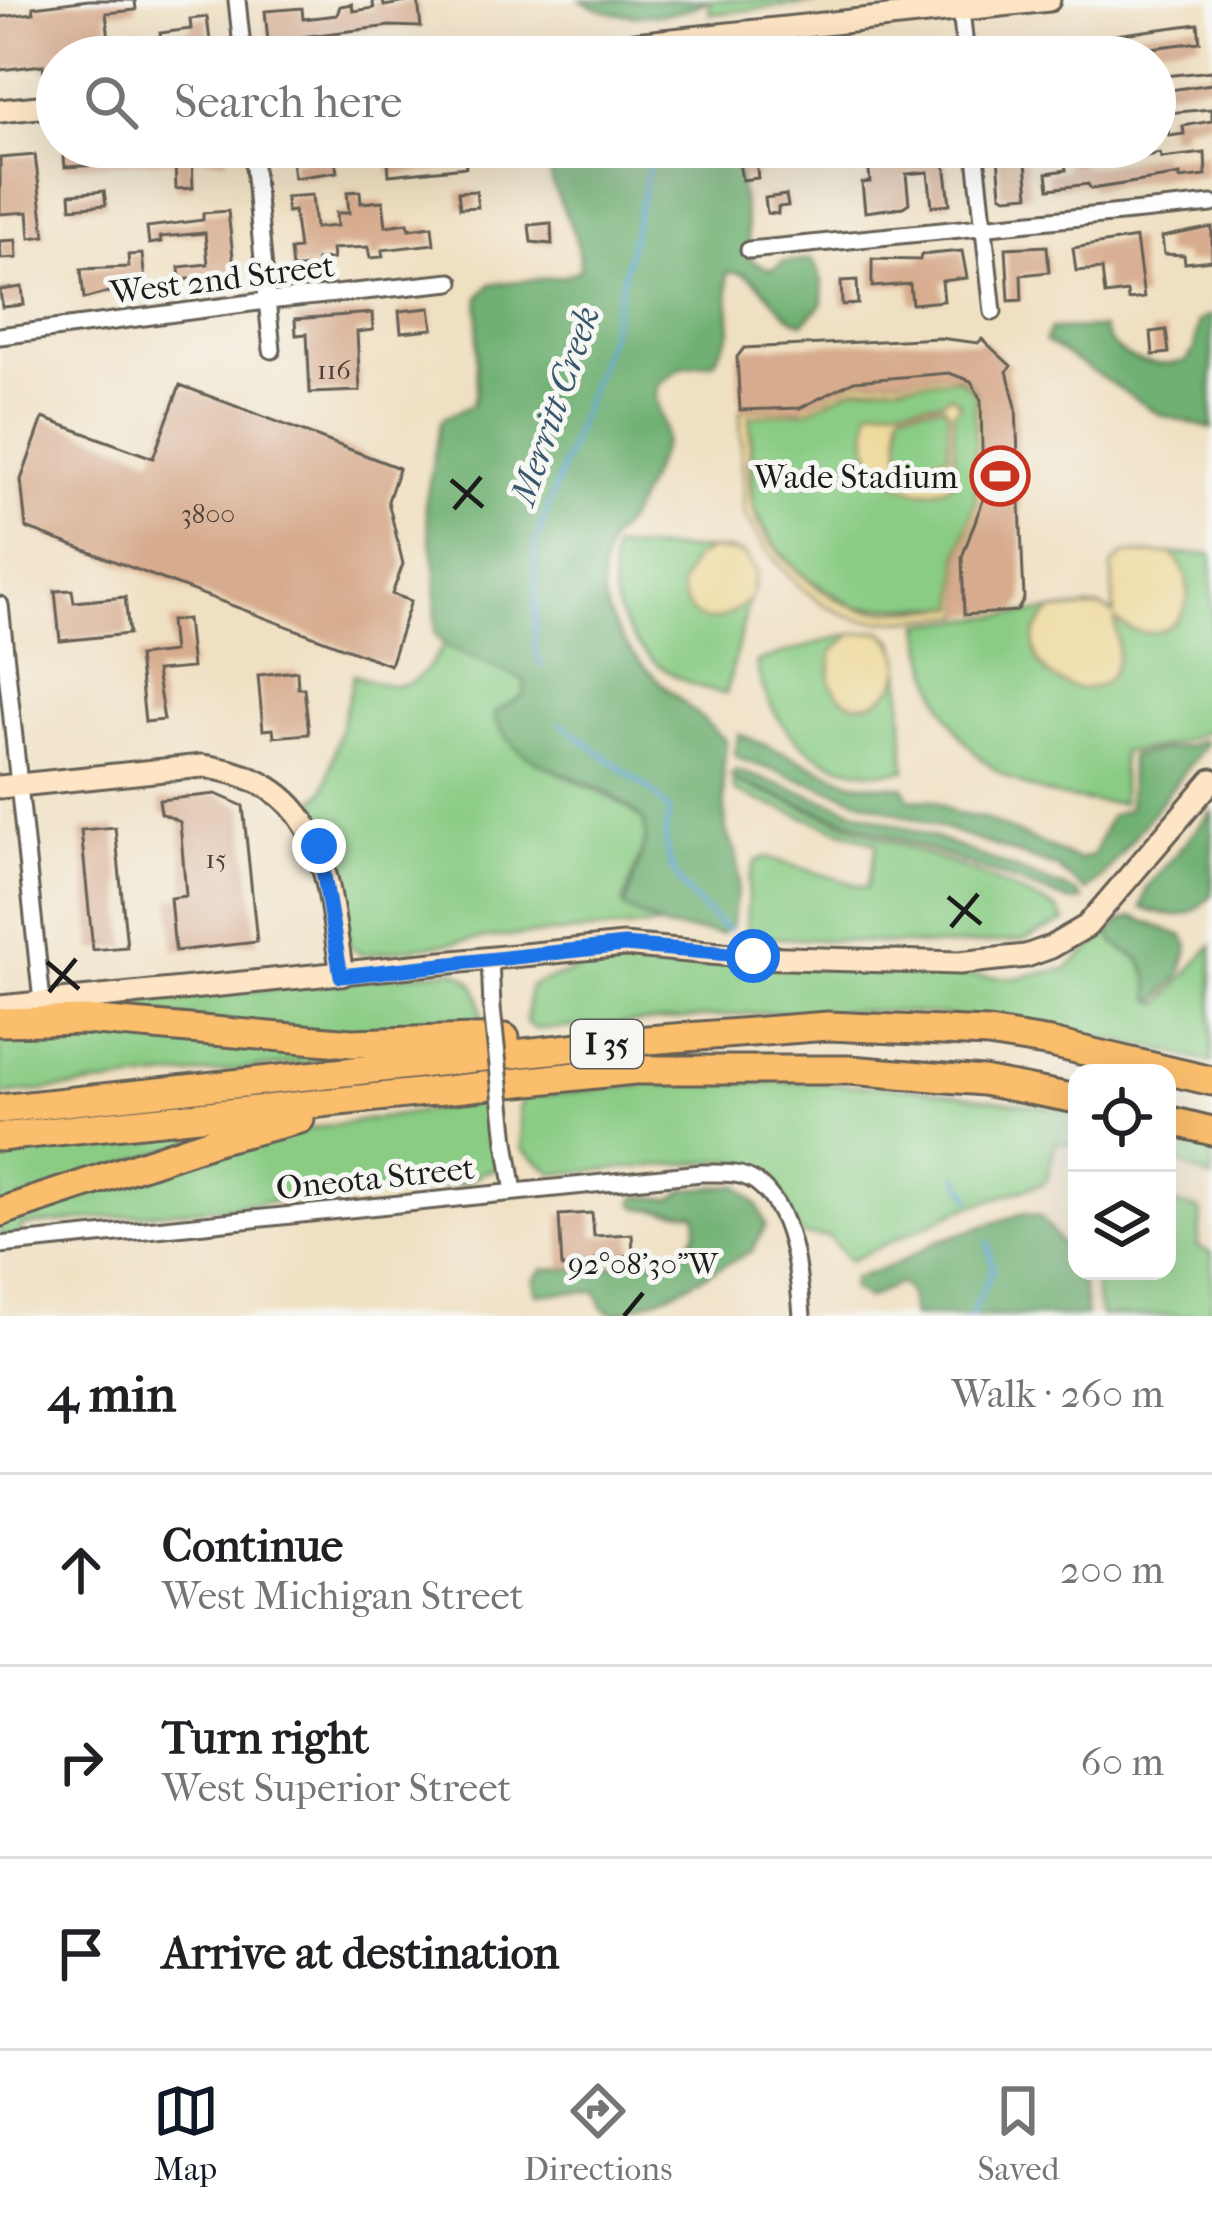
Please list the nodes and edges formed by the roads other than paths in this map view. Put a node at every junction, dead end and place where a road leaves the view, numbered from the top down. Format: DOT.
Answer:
graph roads {
  1 [pos="237,0"];
  2 [pos="1048,0"];
  3 [pos="962,9"];
  4 [pos="241,36"];
  5 [pos="709,36"];
  6 [pos="964,36"];
  7 [pos="36,107"];
  8 [pos="0,111"];
  9 [pos="254,168"];
  10 [pos="977,168"];
  11 [pos="1212,204"];
  12 [pos="983,226"];
  13 [pos="749,250"];
  14 [pos="451,282"];
  15 [pos="268,301"];
  16 [pos="993,313"];
  17 [pos="0,336"];
  18 [pos="272,350"];
  19 [pos="0,605"];
  20 [pos="1212,780"];
  21 [pos="10,786"];
  22 [pos="490,957"];
  23 [pos="341,976"];
  24 [pos="42,1002"];
  25 [pos="0,1007"];
  26 [pos="0,1022"];
  27 [pos="635,1041"];
  28 [pos="1212,1081"];
  29 [pos="391,1095"];
  30 [pos="1068,1097"];
  31 [pos="0,1109"];
  32 [pos="1176,1122"];
  33 [pos="1212,1131"];
  34 [pos="0,1137"];
  35 [pos="514,1192"];
  36 [pos="0,1212"];
  37 [pos="0,1245"];
  38 [pos="802,1316"];
  1 -- 4 [label="street"];
  2 -- 3 [label="street"];
  3 -- 5 [label="street"];
  3 -- 6 [label="street"];
  7 -- 8 [label="street"];
  9 -- 15 [label="street"];
  10 -- 12 [label="street"];
  11 -- 12 [label="street"];
  12 -- 13 [label="street"];
  12 -- 16 [label="street"];
  14 -- 15 [label="street, West 2nd Street"];
  15 -- 17 [label="street, West 2nd Street"];
  15 -- 18 [label="street"];
  19 -- 21 [label="street"];
  20 -- 22 [label="street"];
  21 -- 23 [label="street"];
  21 -- 24 [label="street"];
  22 -- 23 [label="street"];
  22 -- 35 [label="street, bridge"];
  23 -- 24 [label="street"];
  24 -- 25 [label="street"];
  26 -- 27 [label="highway"];
  27 -- 28 [label="highway, I 35"];
  27 -- 31 [label="highway, I 35"];
  29 -- 30 [label="highway, I 35"];
  29 -- 34 [label="highway, I 35"];
  29 -- 36 [label="highway"];
  32 -- 33 [label="highway"];
  35 -- 37 [label="street, Oneota Street"];
  35 -- 38 [label="street, Oneota Street"];
}
